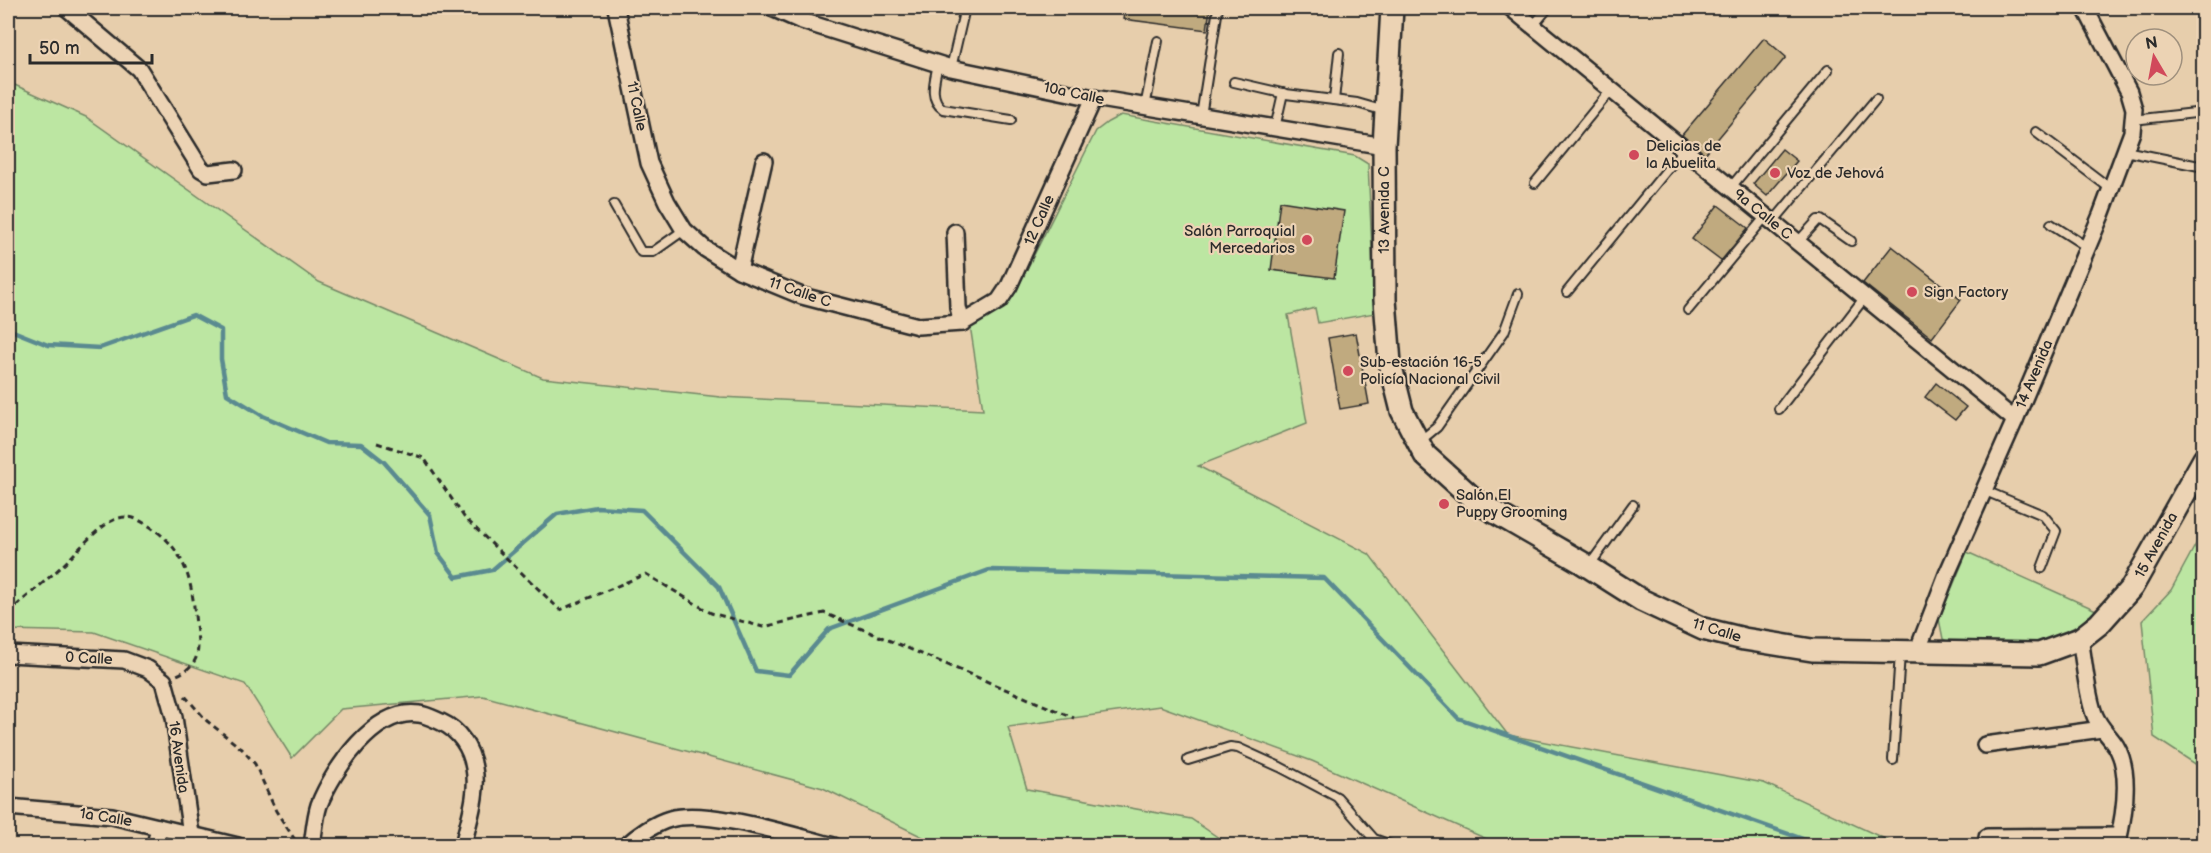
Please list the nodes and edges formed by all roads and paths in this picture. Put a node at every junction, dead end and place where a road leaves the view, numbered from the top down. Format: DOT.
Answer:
graph roads {
  1 [pos="67,8"];
  2 [pos="616,8"];
  3 [pos="772,8"];
  4 [pos="965,8"];
  5 [pos="1218,8"];
  6 [pos="1392,8"];
  7 [pos="1510,8"];
  8 [pos="1548,8"];
  9 [pos="2085,8"];
  10 [pos="1533,26"];
  11 [pos="1158,41"];
  12 [pos="1340,53"];
  13 [pos="945,66"];
  14 [pos="1828,70"];
  15 [pos="1234,82"];
  16 [pos="1611,90"];
  17 [pos="1283,93"];
  18 [pos="1094,98"];
  19 [pos="1876,99"];
  20 [pos="1334,100"];
  21 [pos="1145,106"];
  22 [pos="1386,111"];
  23 [pos="2204,112"];
  24 [pos="1201,116"];
  25 [pos="1011,120"];
  26 [pos="2133,120"];
  27 [pos="1275,128"];
  28 [pos="2036,132"];
  29 [pos="1384,146"];
  30 [pos="1684,149"];
  31 [pos="2125,151"];
  32 [pos="764,161"];
  33 [pos="2204,167"];
  34 [pos="234,170"];
  35 [pos="1535,183"];
  36 [pos="1731,187"];
  37 [pos="2111,189"];
  38 [pos="667,202"];
  39 [pos="614,205"];
  40 [pos="1770,219"];
  41 [pos="2051,224"];
  42 [pos="684,230"];
  43 [pos="955,232"];
  44 [pos="1798,242"];
  45 [pos="1851,242"];
  46 [pos="2087,248"];
  47 [pos="739,270"];
  48 [pos="1567,292"];
  49 [pos="1518,294"];
  50 [pos="1865,297"];
  51 [pos="1688,310"];
  52 [pos="962,322"];
  53 [pos="1779,409"];
  54 [pos="1402,411"];
  55 [pos="2015,420"];
  56 [pos="1419,442"];
  57 [pos="377,443"];
  58 [pos="2204,459"];
  59 [pos="1983,490"];
  60 [pos="1634,505"];
  61 [pos="1588,567"];
  62 [pos="2042,568"];
  63 [pos="8,613"];
  64 [pos="2099,624"];
  65 [pos="2080,639"];
  66 [pos="1909,652"];
  67 [pos="8,654"];
  68 [pos="164,681"];
  69 [pos="1074,718"];
  70 [pos="2102,729"];
  71 [pos="1985,745"];
  72 [pos="1188,760"];
  73 [pos="1893,760"];
  74 [pos="8,807"];
  75 [pos="159,827"];
  76 [pos="191,834"];
  77 [pos="1986,837"];
  78 [pos="782,839"];
  79 [pos="2118,841"];
  80 [pos="155,846"];
  81 [pos="238,846"];
  82 [pos="298,846"];
  83 [pos="312,846"];
  84 [pos="463,846"];
  85 [pos="626,846"];
  86 [pos="834,846"];
  87 [pos="1393,846"];
  1 -- 34 [label="street"];
  2 -- 38 [label="street, 11 Calle"];
  3 -- 13 [label="street, 10a Calle"];
  4 -- 13 [label="lane"];
  5 -- 24 [label="lane"];
  6 -- 22 [label="street, 13 Avenida C"];
  7 -- 10 [label="street, 9a Calle C"];
  8 -- 10 [label="lane"];
  9 -- 26 [label="street, 14 Avenida"];
  10 -- 16 [label="street, 9a Calle C"];
  11 -- 21 [label="lane"];
  12 -- 20 [label="lane"];
  13 -- 18 [label="street, 10a Calle"];
  13 -- 25 [label="lane"];
  14 -- 36 [label="lane"];
  15 -- 17 [label="lane"];
  16 -- 30 [label="street, 9a Calle C"];
  16 -- 35 [label="lane"];
  17 -- 20 [label="lane"];
  17 -- 27 [label="lane"];
  18 -- 21 [label="street, 10a Calle"];
  18 -- 52 [label="street, 12 Calle"];
  19 -- 40 [label="lane"];
  20 -- 22 [label="lane"];
  21 -- 24 [label="street, 10a Calle"];
  22 -- 29 [label="street, 13 Avenida C"];
  23 -- 26 [label="lane"];
  24 -- 27 [label="street, 10a Calle"];
  26 -- 31 [label="street, 14 Avenida"];
  27 -- 29 [label="street, 10a Calle"];
  28 -- 37 [label="lane"];
  29 -- 54 [label="street, 13 Avenida C"];
  30 -- 36 [label="street, 9a Calle C"];
  30 -- 48 [label="lane"];
  31 -- 33 [label="lane"];
  31 -- 37 [label="street, 14 Avenida"];
  32 -- 47 [label="street"];
  36 -- 40 [label="street, 9a Calle C"];
  37 -- 46 [label="street, 14 Avenida"];
  38 -- 42 [label="street, 11 Calle C"];
  39 -- 42 [label="lane"];
  40 -- 44 [label="street, 9a Calle C"];
  40 -- 51 [label="lane"];
  41 -- 46 [label="lane"];
  42 -- 47 [label="street, 11 Calle C"];
  43 -- 52 [label="street"];
  44 -- 45 [label="lane"];
  44 -- 50 [label="street, 9a Calle C"];
  46 -- 55 [label="street, 14 Avenida"];
  47 -- 52 [label="street, 11 Calle C"];
  49 -- 56 [label="lane"];
  50 -- 53 [label="lane"];
  50 -- 55 [label="street, 9a Calle C"];
  54 -- 56 [label="street, 11 Calle"];
  55 -- 59 [label="street, 14 Avenida"];
  56 -- 61 [label="street, 11 Calle"];
  57 -- 69 [label="path"];
  58 -- 64 [label="street, 15 Avenida"];
  59 -- 62 [label="lane"];
  59 -- 66 [label="street, 14 Avenida"];
  60 -- 61 [label="lane"];
  61 -- 66 [label="street, 11 Calle"];
  63 -- 68 [label="path"];
  64 -- 65 [label="street, 11 Calle"];
  65 -- 66 [label="street, 11 Calle"];
  65 -- 70 [label="street"];
  66 -- 73 [label="lane"];
  67 -- 68 [label="street, 0 Calle"];
  68 -- 76 [label="street, 16 Avenida"];
  68 -- 82 [label="path"];
  70 -- 71 [label="street"];
  70 -- 79 [label="street"];
  72 -- 87 [label="lane"];
  74 -- 75 [label="street, 1a Calle"];
  75 -- 76 [label="street, 1a Calle"];
  75 -- 80 [label="street"];
  76 -- 81 [label="street, 1a Calle"];
  77 -- 79 [label="street"];
  78 -- 85 [label="street"];
  78 -- 86 [label="street"];
  83 -- 84 [label="street"];
}
